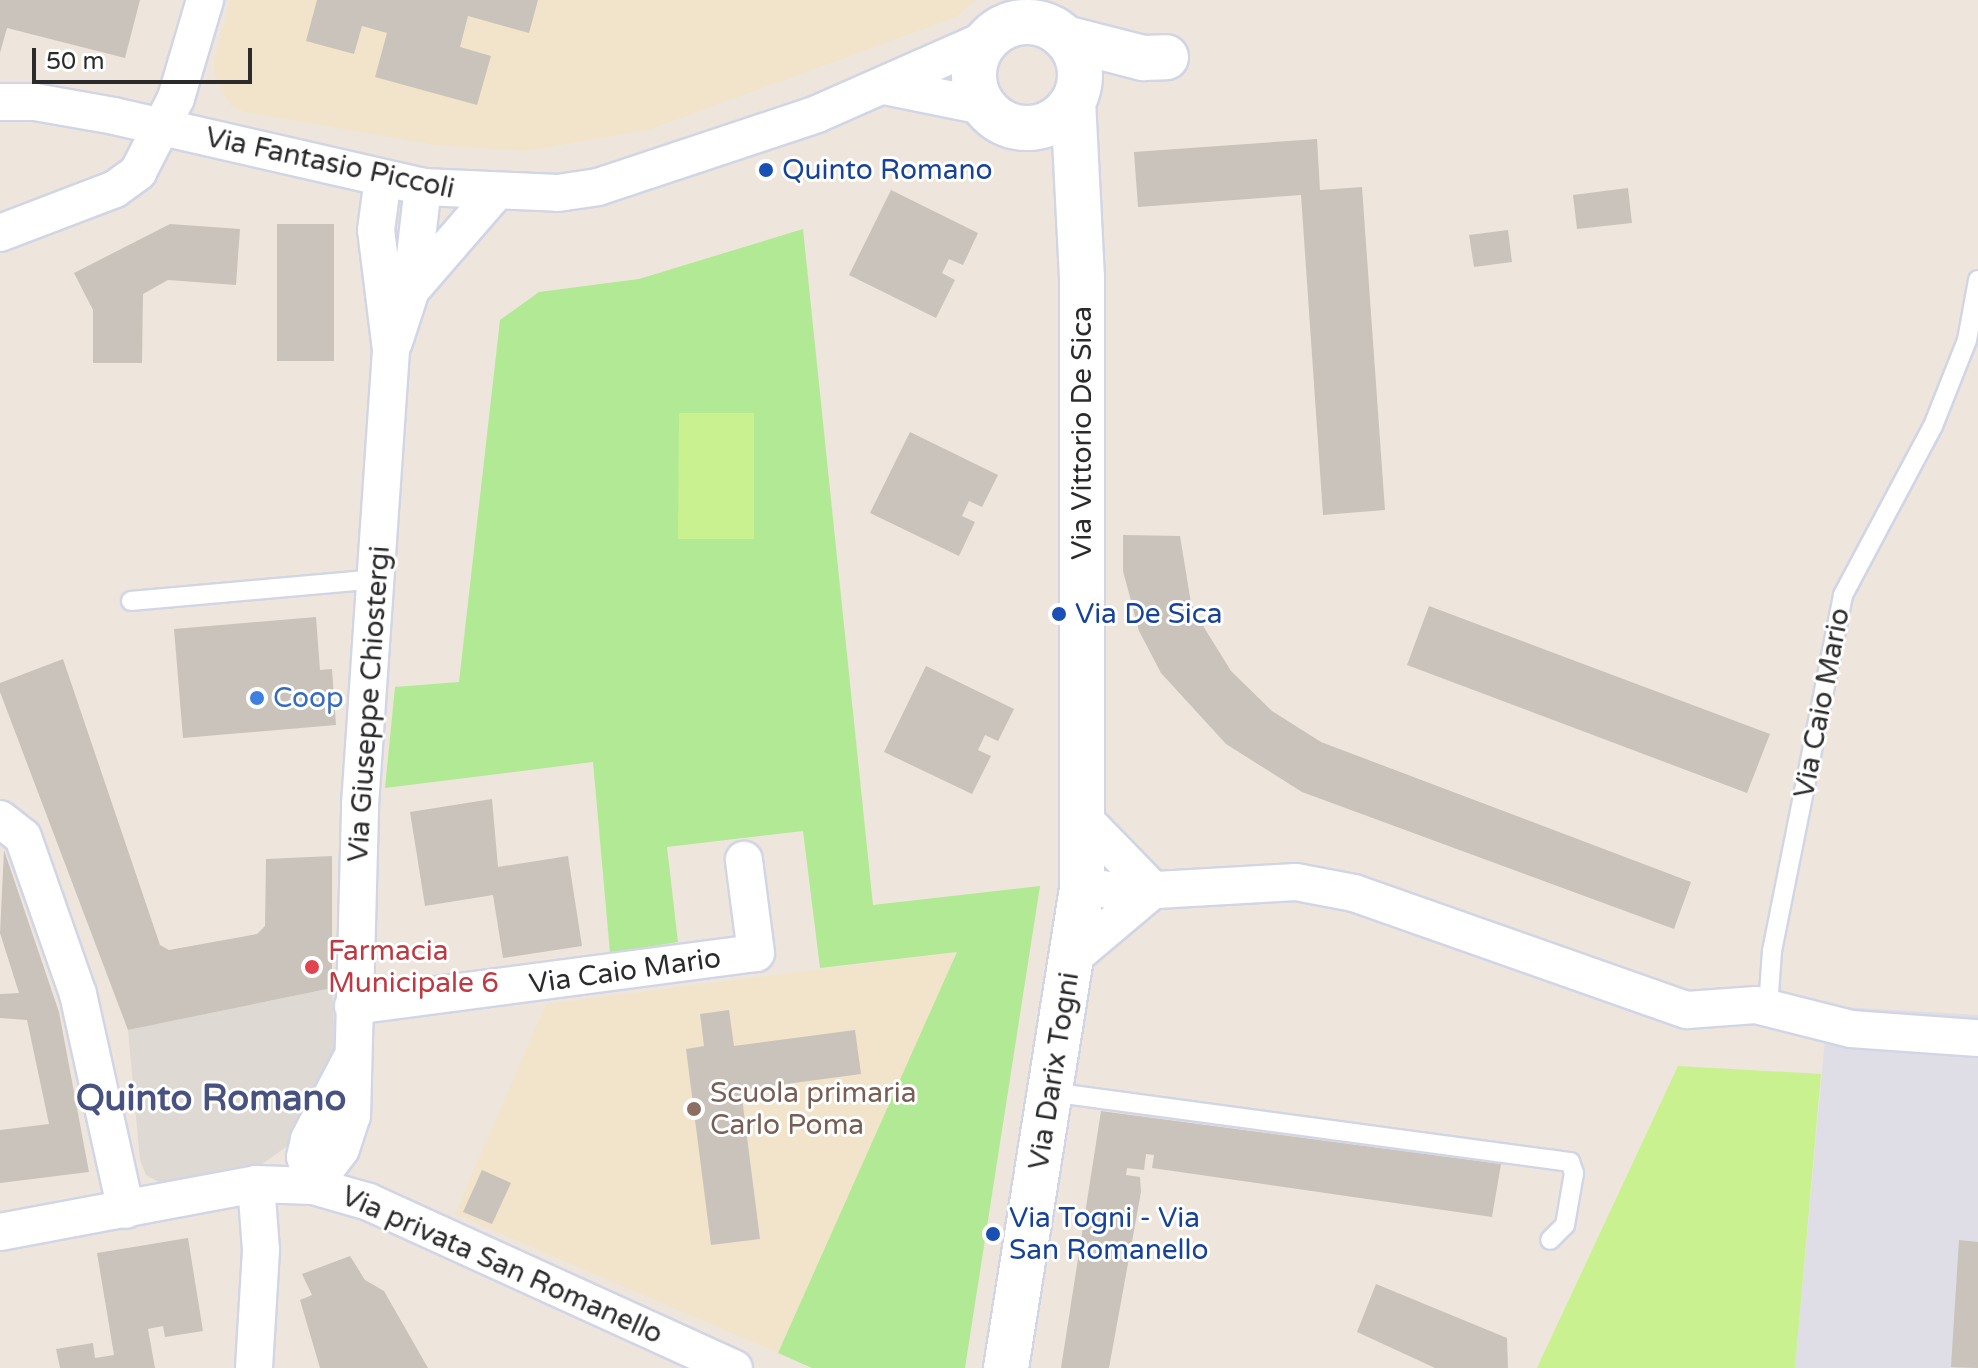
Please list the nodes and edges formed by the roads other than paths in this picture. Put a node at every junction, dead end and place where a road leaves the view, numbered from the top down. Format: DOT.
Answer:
graph roads {
  1 [pos="205,0"];
  2 [pos="1052,22"];
  3 [pos="999,23"];
  4 [pos="884,86"];
  5 [pos="1076,94"];
  6 [pos="0,102"];
  7 [pos="983,106"];
  8 [pos="161,127"];
  9 [pos="1030,129"];
  10 [pos="383,178"];
  11 [pos="423,187"];
  12 [pos="495,193"];
  13 [pos="1081,220"];
  14 [pos="0,233"];
  15 [pos="1978,280"];
  16 [pos="411,290"];
  17 [pos="391,350"];
  18 [pos="377,579"];
  19 [pos="131,601"];
  20 [pos="1083,818"];
  21 [pos="12,828"];
  22 [pos="744,860"];
  23 [pos="1082,886"];
  24 [pos="1153,890"];
  25 [pos="1071,959"];
  26 [pos="353,1006"];
  27 [pos="1768,1008"];
  28 [pos="1978,1038"];
  29 [pos="1050,1092"];
  30 [pos="256,1184"];
  31 [pos="313,1186"];
  32 [pos="126,1210"];
  33 [pos="0,1232"];
  34 [pos="1550,1240"];
  35 [pos="1004,1362"];
  36 [pos="254,1368"];
  37 [pos="734,1368"];
  1 -- 8 [label="street"];
  2 -- 3 [label="street"];
  2 -- 5 [label="street, Via Vittorio De Sica"];
  2 -- 5 [label="street"];
  3 -- 4 [label="street, Via Fantasio Piccoli"];
  3 -- 7 [label="street"];
  4 -- 7 [label="street"];
  4 -- 12 [label="street, Via Fantasio Piccoli"];
  5 -- 9 [label="street"];
  5 -- 13 [label="street, Via Vittorio De Sica"];
  6 -- 8 [label="street, Via Fantasio Piccoli"];
  7 -- 9 [label="street"];
  8 -- 10 [label="street, Via Fantasio Piccoli"];
  8 -- 14 [label="street"];
  9 -- 13 [label="street, Via Vittorio De Sica"];
  10 -- 11 [label="street, Via Fantasio Piccoli"];
  10 -- 17 [label="street, Via Giuseppe Chiostergi"];
  11 -- 12 [label="street, Via Fantasio Piccoli"];
  11 -- 16 [label="street, Via Giuseppe Chiostergi"];
  12 -- 16 [label="street, Via Giuseppe Chiostergi"];
  13 -- 20 [label="street, Via Vittorio De Sica"];
  15 -- 27 [label="lane, Via Caio Mario"];
  16 -- 17 [label="street, Via Giuseppe Chiostergi"];
  17 -- 18 [label="street, Via Giuseppe Chiostergi"];
  18 -- 19 [label="lane"];
  18 -- 26 [label="street, Via Giuseppe Chiostergi"];
  20 -- 23 [label="street, Via Vittorio De Sica"];
  20 -- 24 [label="street"];
  21 -- 32 [label="street"];
  22 -- 26 [label="street, Via Caio Mario"];
  23 -- 24 [label="street"];
  23 -- 25 [label="street, Via Darix Togni"];
  24 -- 25 [label="street"];
  24 -- 27 [label="street"];
  25 -- 29 [label="street, Via Darix Togni"];
  26 -- 31 [label="street, Via Giuseppe Chiostergi"];
  27 -- 28 [label="street"];
  29 -- 34 [label="lane"];
  29 -- 35 [label="street, Via Darix Togni"];
  30 -- 31 [label="street, Via privata San Romanello"];
  30 -- 32 [label="street, Via privata San Romanello"];
  30 -- 36 [label="street"];
  31 -- 37 [label="street, Via privata San Romanello"];
  32 -- 33 [label="street, Via privata San Romanello"];
}
